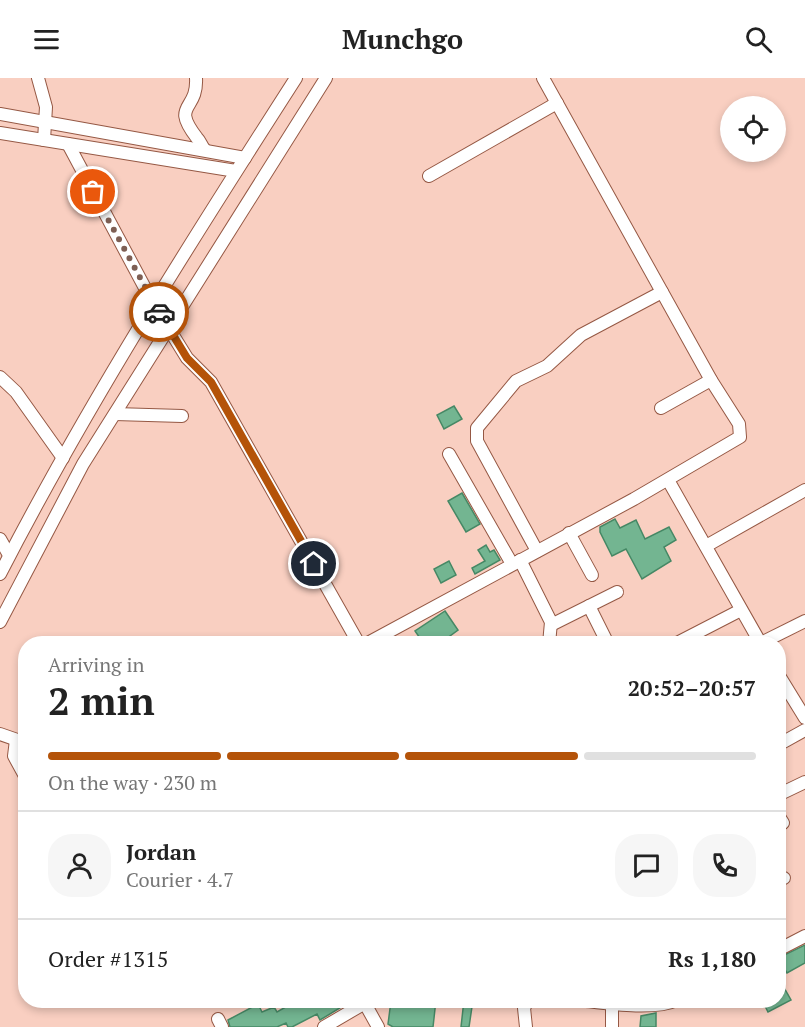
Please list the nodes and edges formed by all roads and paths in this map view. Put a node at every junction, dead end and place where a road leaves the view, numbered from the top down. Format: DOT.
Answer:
graph roads {
  1 [pos="38,78"];
  2 [pos="196,78"];
  3 [pos="296,78"];
  4 [pos="326,78"];
  5 [pos="543,78"];
  6 [pos="557,103"];
  7 [pos="0,114"];
  8 [pos="46,122"];
  9 [pos="0,133"];
  10 [pos="113,134"];
  11 [pos="44,140"];
  12 [pos="68,144"];
  13 [pos="109,150"];
  14 [pos="205,150"];
  15 [pos="245,158"];
  16 [pos="236,171"];
  17 [pos="429,176"];
  18 [pos="662,292"];
  19 [pos="153,303"];
  20 [pos="168,326"];
  21 [pos="0,377"];
  22 [pos="711,380"];
  23 [pos="661,408"];
  24 [pos="115,414"];
  25 [pos="182,416"];
  26 [pos="449,454"];
  27 [pos="63,458"];
  28 [pos="668,480"];
  29 [pos="805,490"];
  30 [pos="569,533"];
  31 [pos="0,539"];
  32 [pos="706,546"];
  33 [pos="537,550"];
  34 [pos="9,555"];
  35 [pos="516,562"];
  36 [pos="0,574"];
  37 [pos="592,575"];
  38 [pos="616,592"];
  39 [pos="589,606"];
  40 [pos="741,610"];
  41 [pos="805,621"];
  42 [pos="0,622"];
  43 [pos="551,626"];
  44 [pos="354,636"];
  45 [pos="381,636"];
  46 [pos="550,636"];
  47 [pos="604,636"];
  48 [pos="691,636"];
  49 [pos="757,636"];
  50 [pos="775,636"];
  51 [pos="786,687"];
  52 [pos="805,718"];
  53 [pos="805,730"];
  54 [pos="0,734"];
  55 [pos="18,740"];
  56 [pos="786,741"];
  57 [pos="18,747"];
  58 [pos="18,763"];
  59 [pos="805,782"];
  60 [pos="786,791"];
  61 [pos="805,936"];
  62 [pos="786,946"];
  63 [pos="354,1008"];
  64 [pos="367,1008"];
  65 [pos="525,1008"];
  66 [pos="612,1008"];
  67 [pos="324,1027"];
  68 [pos="378,1027"];
  69 [pos="526,1027"];
  70 [pos="612,1027"];
  1 -- 8 [label="street"];
  2 -- 14 [label="street"];
  3 -- 15 [label="street"];
  4 -- 20 [label="street"];
  5 -- 6 [label="street"];
  6 -- 17 [label="street"];
  6 -- 18 [label="street"];
  7 -- 8 [label="street"];
  8 -- 10 [label="street"];
  8 -- 11 [label="street"];
  9 -- 11 [label="street"];
  10 -- 13 [label="street"];
  10 -- 14 [label="street"];
  11 -- 12 [label="street"];
  12 -- 13 [label="street"];
  12 -- 19 [label="street"];
  13 -- 16 [label="street"];
  14 -- 15 [label="street"];
  15 -- 16 [label="street"];
  16 -- 19 [label="street"];
  18 -- 22 [label="street"];
  18 -- 33 [label="street"];
  19 -- 20 [label="street"];
  19 -- 27 [label="street"];
  20 -- 24 [label="street"];
  20 -- 44 [label="street"];
  21 -- 27 [label="street"];
  22 -- 23 [label="street"];
  22 -- 28 [label="street"];
  24 -- 25 [label="street"];
  24 -- 42 [label="street"];
  26 -- 35 [label="street"];
  27 -- 34 [label="street"];
  28 -- 30 [label="street"];
  28 -- 32 [label="street"];
  29 -- 32 [label="street"];
  30 -- 33 [label="street"];
  30 -- 37 [label="street"];
  31 -- 34 [label="street"];
  32 -- 40 [label="street"];
  33 -- 35 [label="street"];
  34 -- 36 [label="street"];
  35 -- 43 [label="street"];
  35 -- 45 [label="street"];
  38 -- 39 [label="street"];
  39 -- 43 [label="street"];
  39 -- 47 [label="street"];
  40 -- 48 [label="street"];
  40 -- 49 [label="street"];
  41 -- 50 [label="street"];
  43 -- 46 [label="street"];
  51 -- 52 [label="street"];
  53 -- 56 [label="street"];
  54 -- 55 [label="street"];
  57 -- 58 [label="street"];
  59 -- 60 [label="street"];
  61 -- 62 [label="street"];
  63 -- 67 [label="street"];
  64 -- 68 [label="street"];
  65 -- 69 [label="street"];
  66 -- 70 [label="street"];
}
